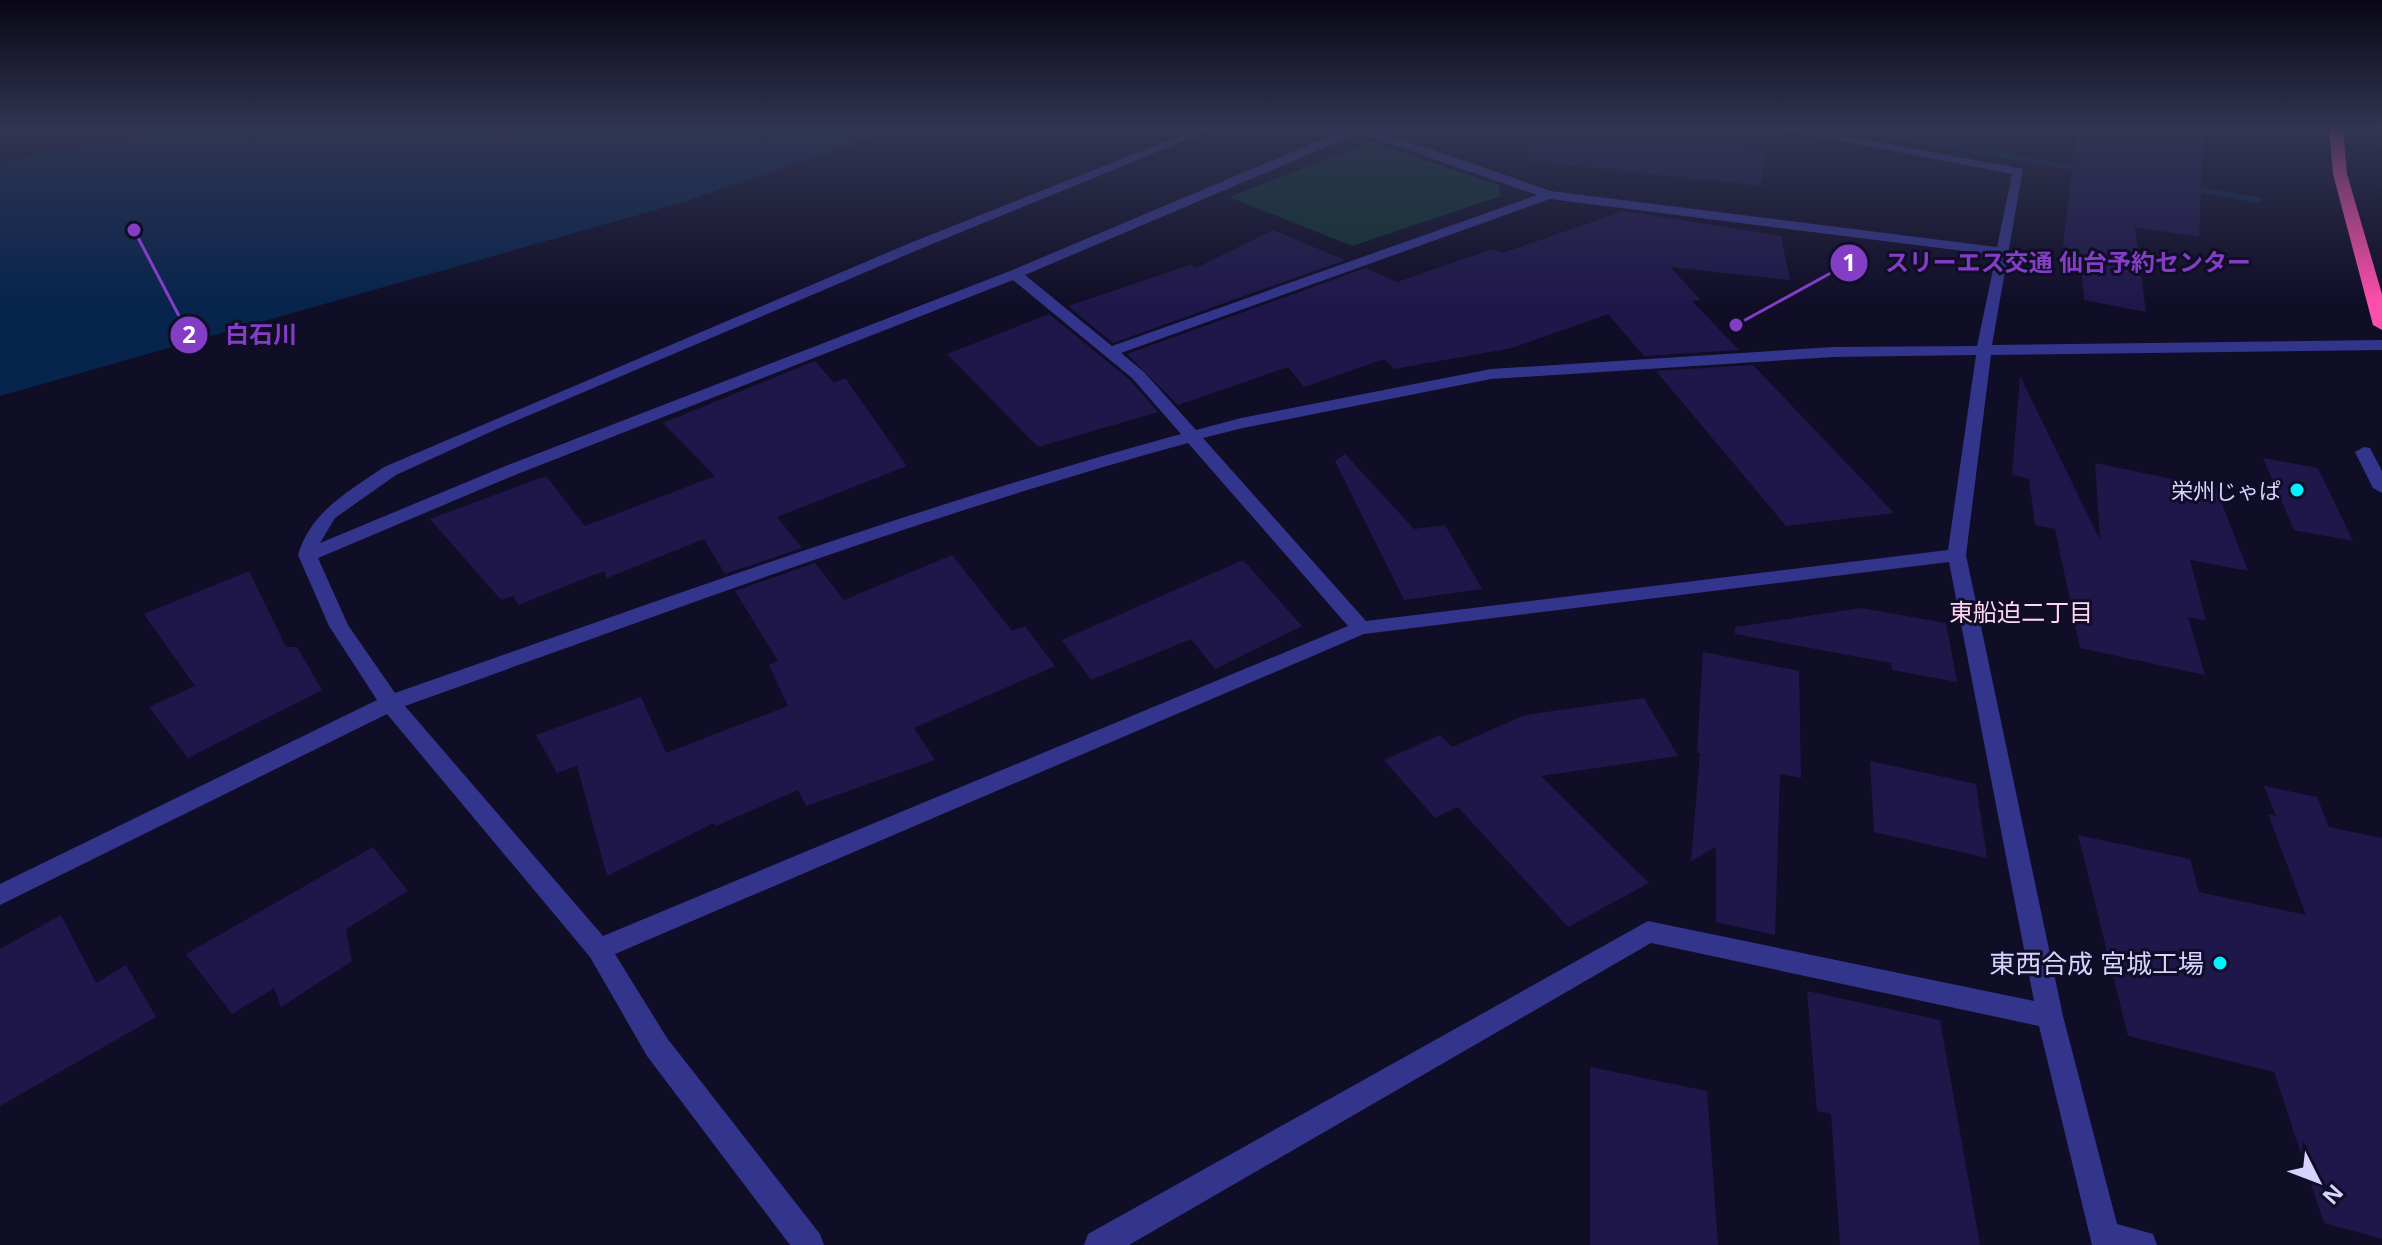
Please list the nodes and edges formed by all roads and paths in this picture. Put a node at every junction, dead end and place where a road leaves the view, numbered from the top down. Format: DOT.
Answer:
graph roads {
  1 [pos="1063,187"];
  2 [pos="1221,187"];
  3 [pos="1526,187"];
  4 [pos="2016,187"];
  5 [pos="2344,187"];
  6 [pos="1549,195"];
  7 [pos="2004,252"];
  8 [pos="1015,274"];
  9 [pos="2382,325"];
  10 [pos="2382,345"];
  11 [pos="1984,349"];
  12 [pos="1112,351"];
  13 [pos="1190,435"];
  14 [pos="2364,452"];
  15 [pos="2382,488"];
  16 [pos="307,555"];
  17 [pos="1957,555"];
  18 [pos="1361,628"];
  19 [pos="390,703"];
  20 [pos="0,895"];
  21 [pos="599,949"];
  22 [pos="2050,1016"];
  23 [pos="2106,1240"];
  24 [pos="809,1245"];
  25 [pos="1099,1245"];
  26 [pos="2142,1245"];
  1 -- 16 [label="street"];
  2 -- 8 [label="street"];
  3 -- 6 [label="street"];
  4 -- 7 [label="street"];
  5 -- 9 [label="highway"];
  6 -- 7 [label="street"];
  6 -- 12 [label="street"];
  7 -- 11 [label="street"];
  8 -- 12 [label="street"];
  8 -- 16 [label="street"];
  10 -- 11 [label="street"];
  11 -- 13 [label="street"];
  11 -- 17 [label="street"];
  12 -- 13 [label="street"];
  13 -- 18 [label="street"];
  13 -- 19 [label="street"];
  14 -- 15 [label="street"];
  16 -- 19 [label="street"];
  17 -- 18 [label="street"];
  17 -- 22 [label="street"];
  18 -- 21 [label="street"];
  19 -- 20 [label="street"];
  19 -- 21 [label="street"];
  21 -- 24 [label="street"];
  22 -- 23 [label="street"];
  22 -- 25 [label="street"];
  23 -- 26 [label="street"];
}
